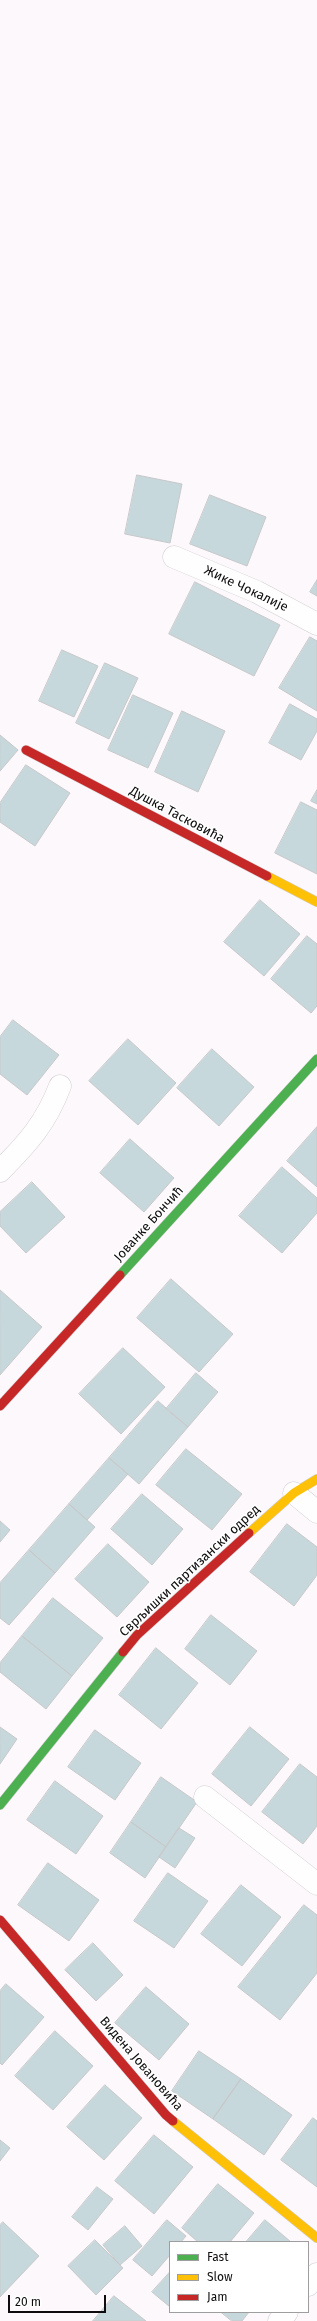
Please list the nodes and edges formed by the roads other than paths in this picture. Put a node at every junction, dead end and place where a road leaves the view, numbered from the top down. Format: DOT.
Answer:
graph roads {
  1 [pos="174,558"];
  2 [pos="317,624"];
  3 [pos="26,750"];
  4 [pos="317,902"];
  5 [pos="317,1059"];
  6 [pos="60,1086"];
  7 [pos="0,1171"];
  8 [pos="0,1406"];
  9 [pos="317,1478"];
  10 [pos="294,1493"];
  11 [pos="317,1512"];
  12 [pos="205,1797"];
  13 [pos="0,1805"];
  14 [pos="317,1884"];
  15 [pos="0,1920"];
  16 [pos="317,2238"];
  17 [pos="317,2274"];
  18 [pos="309,2284"];
  19 [pos="285,2313"];
  20 [pos="279,2321"];
  1 -- 2 [label="street, Жике Чокалије"];
  3 -- 4 [label="street, Душка Тасковића"];
  5 -- 8 [label="street, Јованке Бончић"];
  6 -- 7 [label="street"];
  9 -- 10 [label="street, Сврљишки партизански одред"];
  10 -- 11 [label="street"];
  10 -- 13 [label="street, Сврљишки партизански одред"];
  12 -- 14 [label="street"];
  15 -- 16 [label="street, Видена Јовановића"];
  17 -- 18 [label="street"];
  19 -- 20 [label="street"];
}
